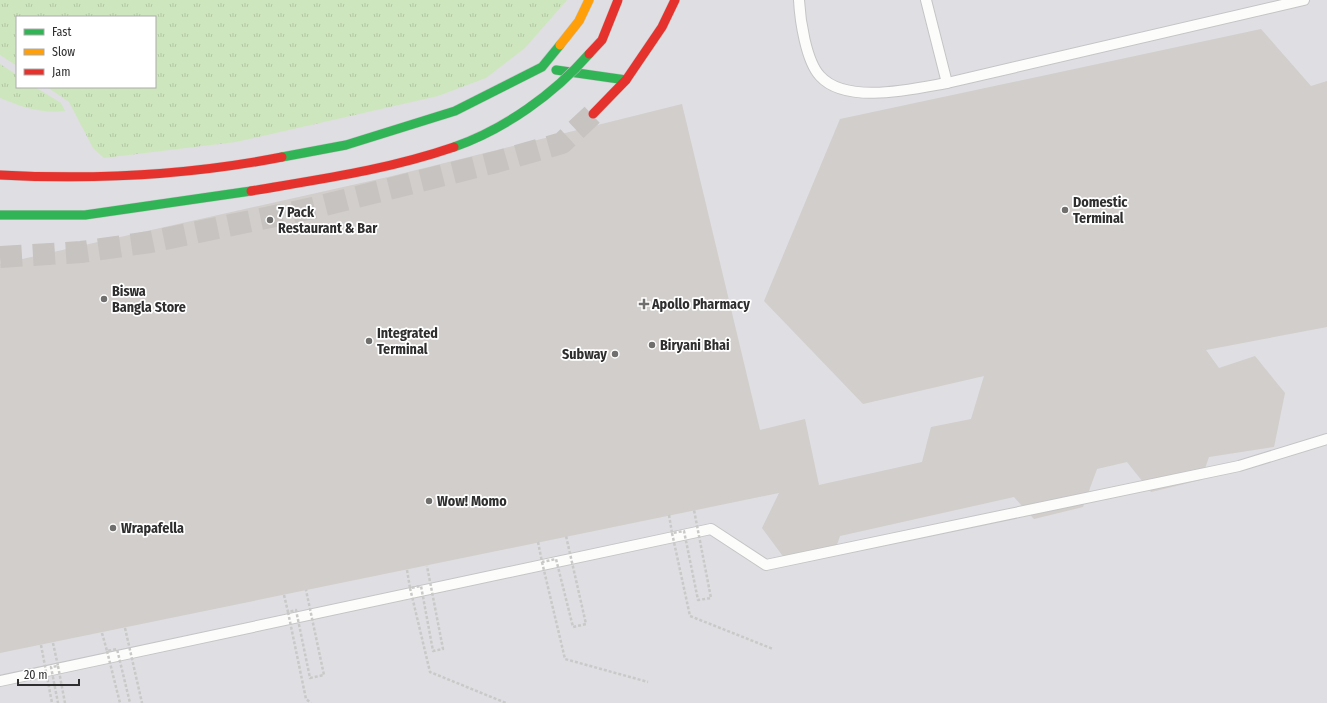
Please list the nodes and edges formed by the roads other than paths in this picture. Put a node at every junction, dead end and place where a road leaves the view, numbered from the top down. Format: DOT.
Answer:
graph roads {
  1 [pos="589,0"];
  2 [pos="618,0"];
  3 [pos="675,0"];
  4 [pos="799,0"];
  5 [pos="926,0"];
  6 [pos="1304,0"];
  7 [pos="542,68"];
  8 [pos="626,80"];
  9 [pos="947,83"];
  10 [pos="593,114"];
  11 [pos="0,175"];
  12 [pos="0,215"];
  13 [pos="1327,439"];
  14 [pos="0,681"];
  1 -- 7 [label="street"];
  2 -- 12 [label="street, bridge"];
  3 -- 8 [label="street"];
  4 -- 9 [label="lane"];
  5 -- 9 [label="lane"];
  6 -- 9 [label="lane"];
  7 -- 8 [label="street"];
  7 -- 11 [label="street"];
  8 -- 10 [label="street"];
  13 -- 14 [label="lane"];
}
